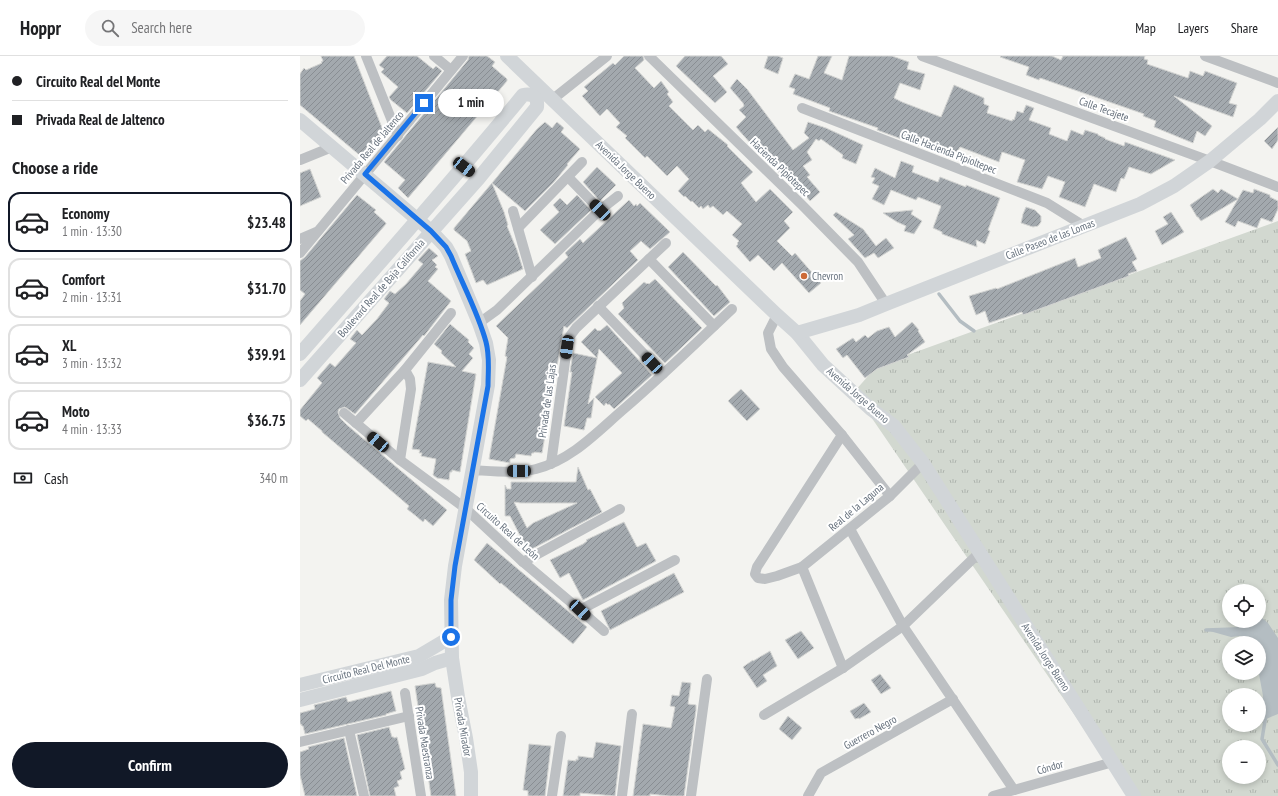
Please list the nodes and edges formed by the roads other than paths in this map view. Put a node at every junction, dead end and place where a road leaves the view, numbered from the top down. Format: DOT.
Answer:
graph roads {
  1 [pos="366,56"];
  2 [pos="434,56"];
  3 [pos="463,56"];
  4 [pos="507,56"];
  5 [pos="607,56"];
  6 [pos="649,56"];
  7 [pos="922,56"];
  8 [pos="1205,56"];
  9 [pos="451,70"];
  10 [pos="1278,83"];
  11 [pos="553,99"];
  12 [pos="1278,101"];
  13 [pos="802,108"];
  14 [pos="300,120"];
  15 [pos="398,136"];
  16 [pos="332,147"];
  17 [pos="300,160"];
  18 [pos="1210,161"];
  19 [pos="582,162"];
  20 [pos="464,167"];
  21 [pos="365,174"];
  22 [pos="478,178"];
  23 [pos="568,178"];
  24 [pos="1278,187"];
  25 [pos="618,196"];
  26 [pos="600,210"];
  27 [pos="513,211"];
  28 [pos="417,219"];
  29 [pos="1084,226"];
  30 [pos="518,228"];
  31 [pos="318,231"];
  32 [pos="431,231"];
  33 [pos="300,239"];
  34 [pos="666,243"];
  35 [pos="300,253"];
  36 [pos="649,258"];
  37 [pos="532,277"];
  38 [pos="886,304"];
  39 [pos="598,306"];
  40 [pos="732,308"];
  41 [pos="452,313"];
  42 [pos="777,315"];
  43 [pos="479,323"];
  44 [pos="714,326"];
  45 [pos="797,333"];
  46 [pos="300,354"];
  47 [pos="405,370"];
  48 [pos="663,374"];
  49 [pos="300,380"];
  50 [pos="344,413"];
  51 [pos="356,423"];
  52 [pos="842,434"];
  53 [pos="400,460"];
  54 [pos="923,463"];
  55 [pos="551,464"];
  56 [pos="472,470"];
  57 [pos="890,496"];
  58 [pos="465,508"];
  59 [pos="620,509"];
  60 [pos="850,529"];
  61 [pos="979,553"];
  62 [pos="675,560"];
  63 [pos="523,562"];
  64 [pos="802,567"];
  65 [pos="580,610"];
  66 [pos="903,626"];
  67 [pos="604,632"];
  68 [pos="451,637"];
  69 [pos="452,658"];
  70 [pos="843,668"];
  71 [pos="707,679"];
  72 [pos="300,685"];
  73 [pos="405,693"];
  74 [pos="953,699"];
  75 [pos="300,700"];
  76 [pos="632,714"];
  77 [pos="764,715"];
  78 [pos="409,716"];
  79 [pos="349,730"];
  80 [pos="561,736"];
  81 [pos="300,742"];
  82 [pos="1113,762"];
  83 [pos="1014,790"];
  84 [pos="364,796"];
  85 [pos="421,796"];
  86 [pos="471,796"];
  87 [pos="552,796"];
  88 [pos="622,796"];
  89 [pos="691,796"];
  90 [pos="808,796"];
  91 [pos="993,796"];
  92 [pos="1134,796"];
  1 -- 15 [label="street"];
  2 -- 9 [label="street"];
  3 -- 9 [label="street, Privada Real de Jaltenco"];
  4 -- 11 [label="street, Avenida Jorge Bueno"];
  5 -- 11 [label="street"];
  6 -- 38 [label="street, Hacienda Pipiotepec"];
  7 -- 18 [label="street, Calle Tecajete"];
  8 -- 10 [label="street"];
  9 -- 15 [label="street, Privada Real de Jaltenco"];
  11 -- 42 [label="street, Avenida Jorge Bueno"];
  12 -- 18 [label="street, Calle Paseo de las Lomas"];
  13 -- 29 [label="street, Calle Hacienda Pipioltepec"];
  14 -- 16 [label="street"];
  15 -- 21 [label="street, Privada Real de Jaltenco"];
  16 -- 17 [label="street"];
  16 -- 21 [label="street"];
  18 -- 24 [label="street, Calle Tecajete"];
  18 -- 29 [label="street, Calle Paseo de las Lomas"];
  19 -- 23 [label="street"];
  20 -- 22 [label="street"];
  20 -- 22 [label="street, Boulevard Real de Baja California"];
  20 -- 28 [label="street, Boulevard Real de Baja California"];
  21 -- 28 [label="street"];
  21 -- 31 [label="street, Privada Real de Jaltenco"];
  22 -- 32 [label="street, Boulevard Real de Baja California"];
  23 -- 26 [label="street"];
  23 -- 30 [label="street"];
  25 -- 26 [label="street"];
  26 -- 37 [label="street"];
  27 -- 30 [label="street"];
  28 -- 32 [label="street"];
  28 -- 46 [label="street, Boulevard Real de Baja California"];
  29 -- 38 [label="street, Calle Paseo de las Lomas"];
  30 -- 37 [label="street"];
  31 -- 33 [label="street"];
  31 -- 35 [label="street, Privada Real de Jaltenco"];
  32 -- 43 [label="street"];
  32 -- 49 [label="street, Boulevard Real de Baja California"];
  34 -- 36 [label="street, Privada de las Lajas"];
  36 -- 39 [label="street, Privada de las Lajas"];
  36 -- 44 [label="street"];
  37 -- 43 [label="street"];
  38 -- 45 [label="street, Calle Paseo de las Lomas"];
  39 -- 48 [label="street"];
  39 -- 55 [label="street, Privada de las Lajas"];
  40 -- 44 [label="street"];
  41 -- 47 [label="street"];
  42 -- 45 [label="street, Avenida Jorge Bueno"];
  42 -- 52 [label="street"];
  43 -- 56 [label="street"];
  44 -- 48 [label="street"];
  45 -- 54 [label="street, Avenida Jorge Bueno"];
  47 -- 51 [label="street"];
  47 -- 53 [label="street"];
  48 -- 55 [label="street"];
  50 -- 51 [label="street, Circuito Real de León"];
  51 -- 53 [label="street, Circuito Real de León"];
  52 -- 57 [label="street"];
  52 -- 64 [label="street, Real de la Laguna"];
  53 -- 58 [label="street, Circuito Real de León"];
  54 -- 57 [label="street, Real de la Laguna"];
  54 -- 61 [label="street, Avenida Jorge Bueno"];
  55 -- 56 [label="street"];
  56 -- 58 [label="street"];
  57 -- 60 [label="street, Real de la Laguna"];
  58 -- 63 [label="street, Circuito Real de León"];
  58 -- 68 [label="street"];
  59 -- 63 [label="street"];
  60 -- 64 [label="street, Real de la Laguna"];
  60 -- 66 [label="street"];
  61 -- 66 [label="street"];
  61 -- 82 [label="street, Avenida Jorge Bueno"];
  62 -- 65 [label="street"];
  63 -- 65 [label="street, Circuito Real de León"];
  64 -- 70 [label="street"];
  65 -- 67 [label="street, Circuito Real de León"];
  66 -- 70 [label="street"];
  66 -- 74 [label="street"];
  68 -- 69 [label="street"];
  68 -- 72 [label="street, Circuito Real Del Monte"];
  69 -- 75 [label="street, Circuito Real Del Monte"];
  69 -- 86 [label="street, Privada Mirador"];
  70 -- 77 [label="street"];
  71 -- 89 [label="street"];
  73 -- 78 [label="street, Privada Maestranza"];
  74 -- 83 [label="street"];
  74 -- 90 [label="street, Guerrero Negro"];
  76 -- 88 [label="street"];
  78 -- 79 [label="street"];
  78 -- 85 [label="street, Privada Maestranza"];
  79 -- 81 [label="street"];
  79 -- 84 [label="street"];
  80 -- 87 [label="street"];
  82 -- 83 [label="street, Cóndor"];
  82 -- 92 [label="street, Avenida Jorge Bueno"];
  83 -- 91 [label="street, Cóndor"];
}
